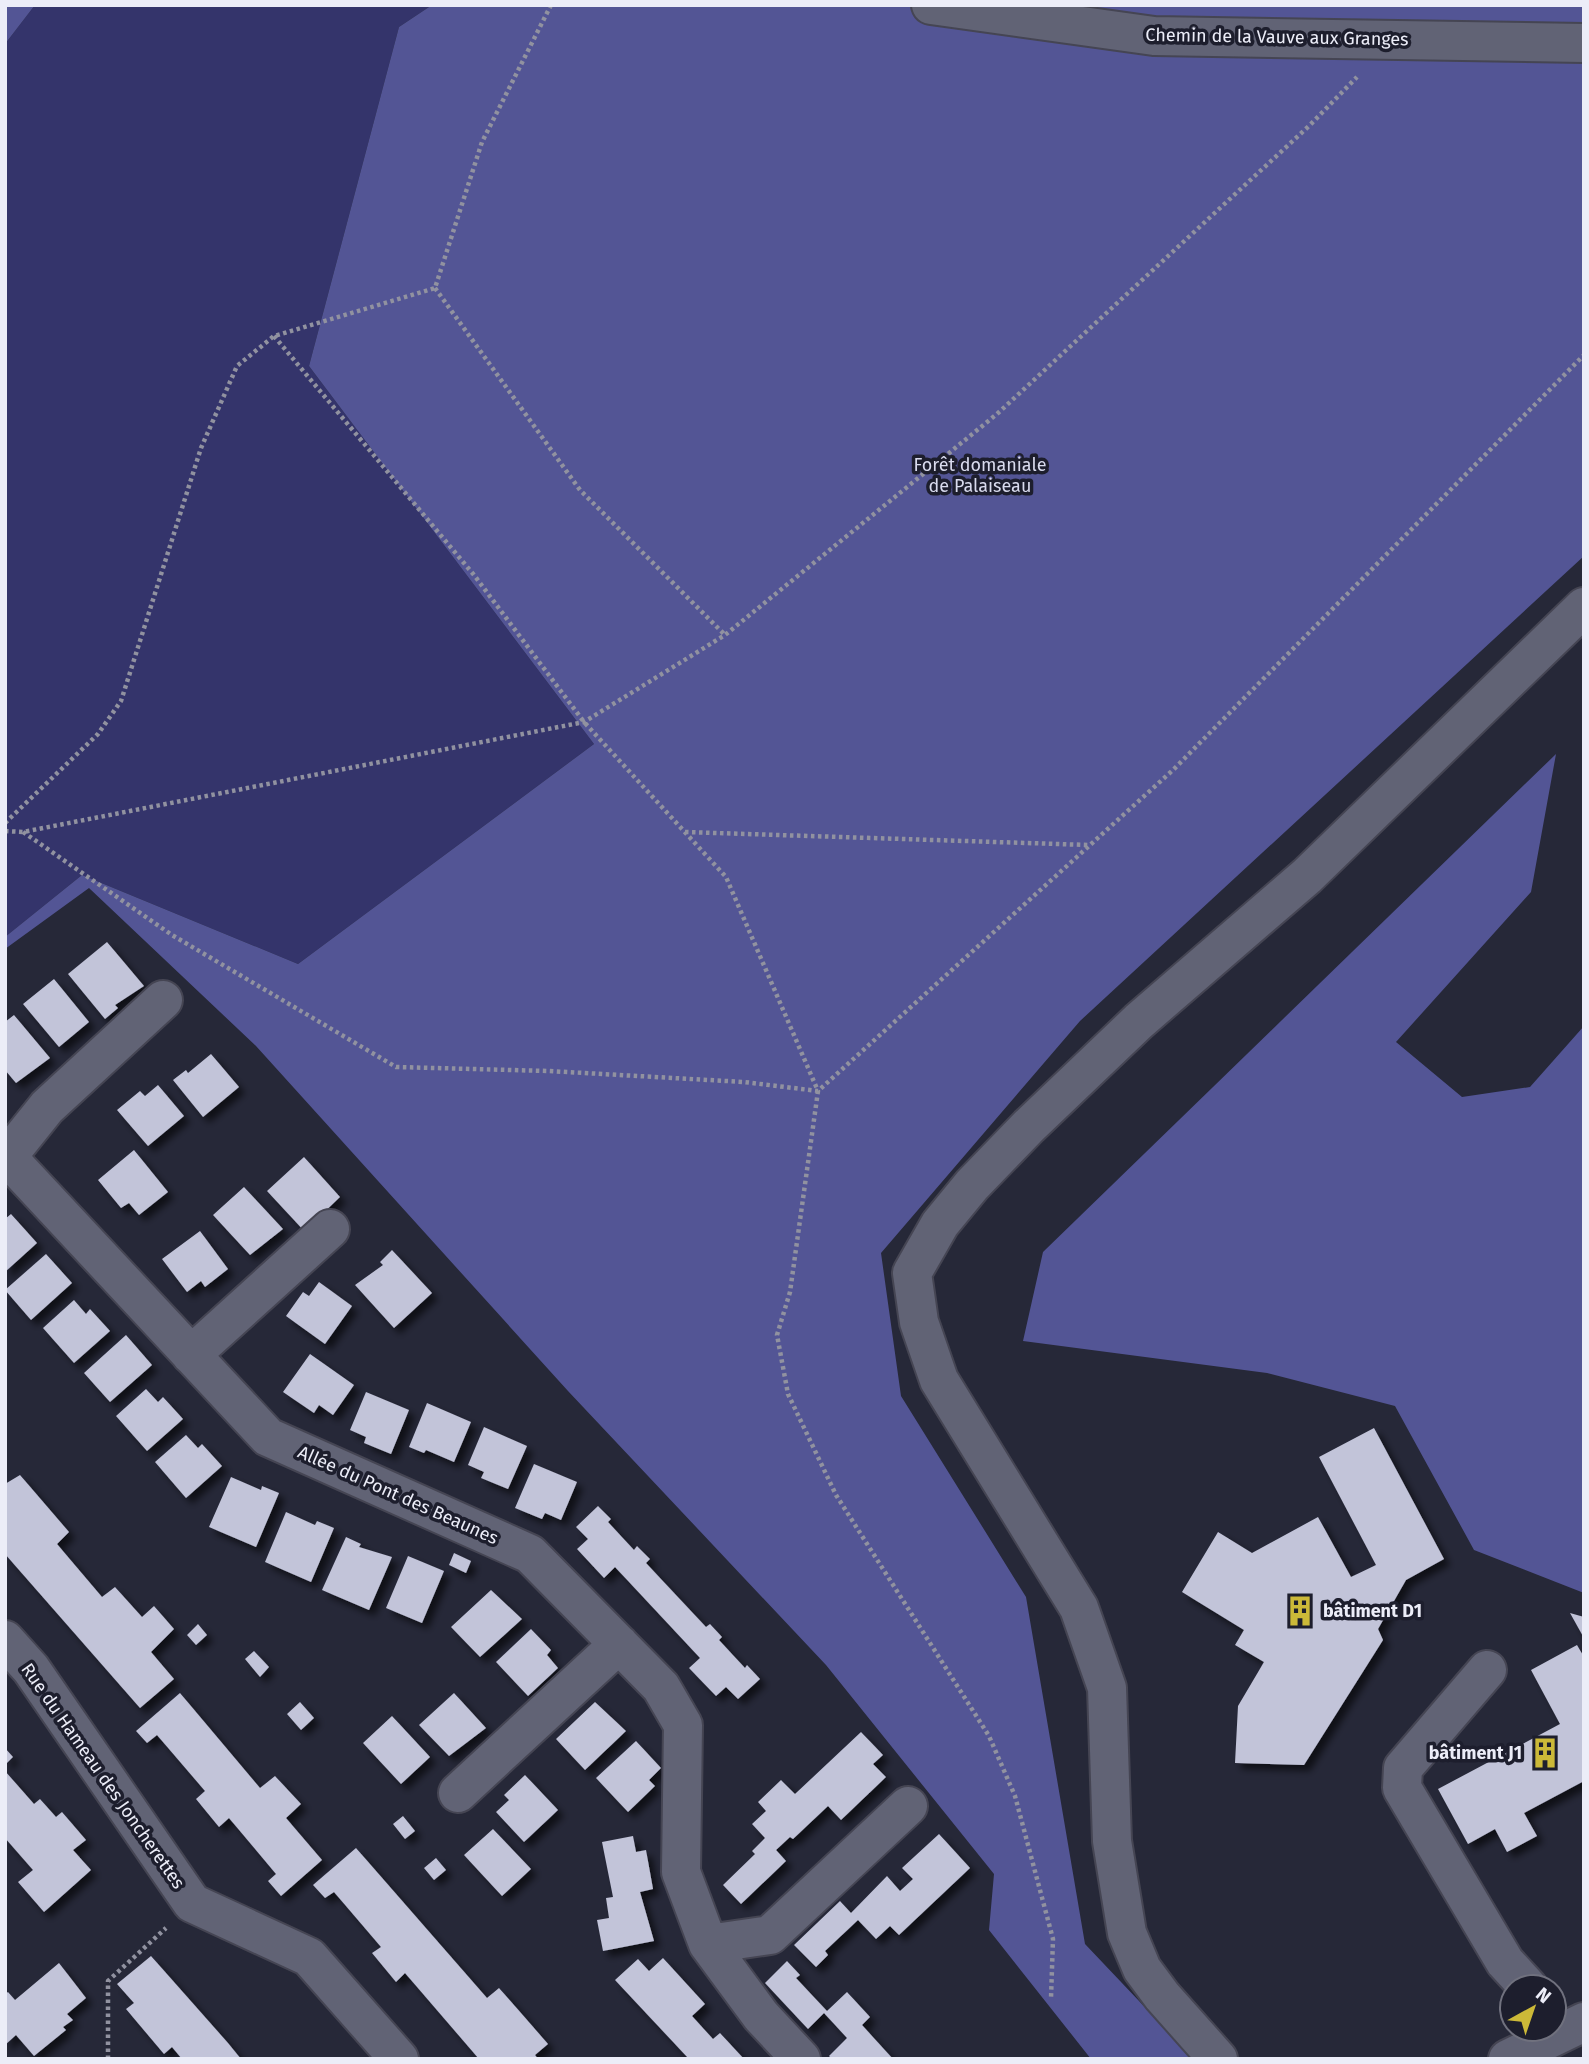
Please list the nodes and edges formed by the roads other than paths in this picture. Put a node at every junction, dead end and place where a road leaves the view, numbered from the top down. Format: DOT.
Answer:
graph roads {
  1 [pos="931,5"];
  2 [pos="1584,43"];
  3 [pos="1584,607"];
  4 [pos="163,1000"];
  5 [pos="6,1158"];
  6 [pos="330,1229"];
  7 [pos="191,1355"];
  8 [pos="5,1640"];
  9 [pos="619,1644"];
  10 [pos="1487,1670"];
  11 [pos="458,1793"];
  12 [pos="908,1806"];
  13 [pos="708,1944"];
  14 [pos="1515,1973"];
  15 [pos="1568,2011"];
  16 [pos="1584,2021"];
  17 [pos="398,2059"];
  18 [pos="800,2059"];
  19 [pos="1219,2059"];
  20 [pos="1508,2059"];
  1 -- 2 [label="street, Chemin de la Vauve aux Granges"];
  3 -- 19 [label="street"];
  4 -- 5 [label="street, Allée du Pont des Beaunes"];
  5 -- 7 [label="street, Allée du Pont des Beaunes"];
  6 -- 7 [label="street"];
  7 -- 9 [label="street, Allée du Pont des Beaunes"];
  8 -- 17 [label="street, Rue du Hameau des Joncherettes"];
  9 -- 11 [label="street"];
  9 -- 13 [label="street, Allée du Pont des Beaunes"];
  10 -- 14 [label="street"];
  12 -- 13 [label="street"];
  13 -- 18 [label="street, Allée du Pont des Beaunes"];
  15 -- 16 [label="street"];
  16 -- 20 [label="street"];
}
